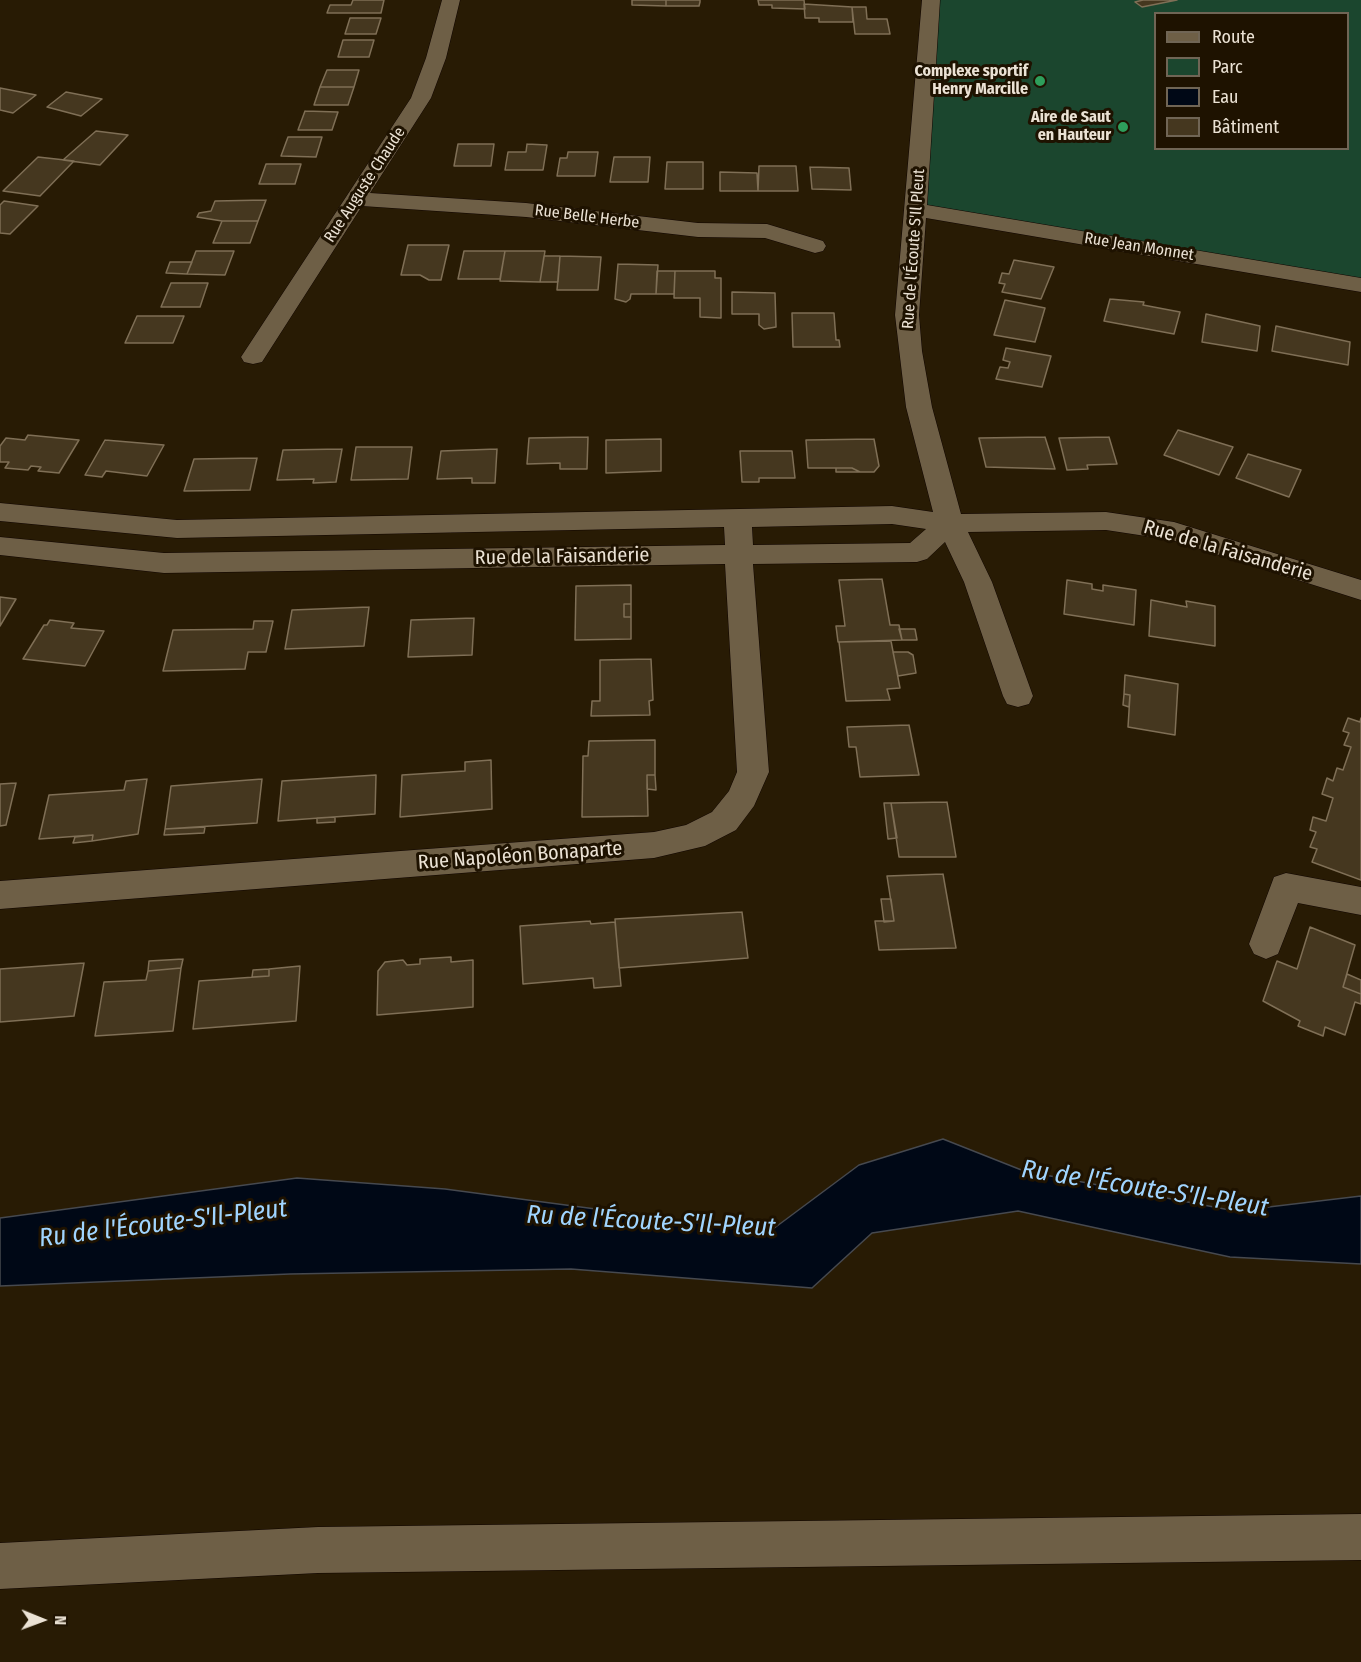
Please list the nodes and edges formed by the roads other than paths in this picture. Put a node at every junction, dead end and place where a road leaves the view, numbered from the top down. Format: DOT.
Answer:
graph roads {
  1 [pos="451,0"];
  2 [pos="931,0"];
  3 [pos="356,199"];
  4 [pos="916,210"];
  5 [pos="815,246"];
  6 [pos="1361,285"];
  7 [pos="253,357"];
  8 [pos="0,512"];
  9 [pos="738,518"];
  10 [pos="950,523"];
  11 [pos="177,529"];
  12 [pos="0,546"];
  13 [pos="739,554"];
  14 [pos="164,563"];
  15 [pos="1361,590"];
  16 [pos="1018,696"];
  17 [pos="0,895"];
  18 [pos="1361,900"];
  19 [pos="1266,944"];
  20 [pos="1361,1537"];
  21 [pos="0,1566"];
  1 -- 3 [label="street, Rue Auguste Chaude"];
  2 -- 4 [label="street, Rue de l'Écoute S'Il Pleut"];
  3 -- 5 [label="street, Rue Belle Herbe"];
  3 -- 7 [label="street, Rue Auguste Chaude"];
  4 -- 6 [label="street, Rue Jean Monnet"];
  4 -- 10 [label="street, Rue de l'Écoute S'Il Pleut"];
  8 -- 11 [label="street, Rue de la Faisanderie"];
  9 -- 10 [label="street, Rue de la Faisanderie"];
  9 -- 11 [label="street, Rue de la Faisanderie"];
  9 -- 13 [label="street, Rue Napoléon Bonaparte"];
  10 -- 13 [label="street, Rue de la Faisanderie"];
  10 -- 15 [label="street, Rue de la Faisanderie"];
  10 -- 16 [label="street, Rue de l'Écoute S'Il Pleut"];
  11 -- 14 [label="street"];
  12 -- 14 [label="street, Rue de la Faisanderie"];
  13 -- 14 [label="street, Rue de la Faisanderie"];
  13 -- 17 [label="street, Rue Napoléon Bonaparte"];
  18 -- 19 [label="street"];
  20 -- 21 [label="street"];
}
